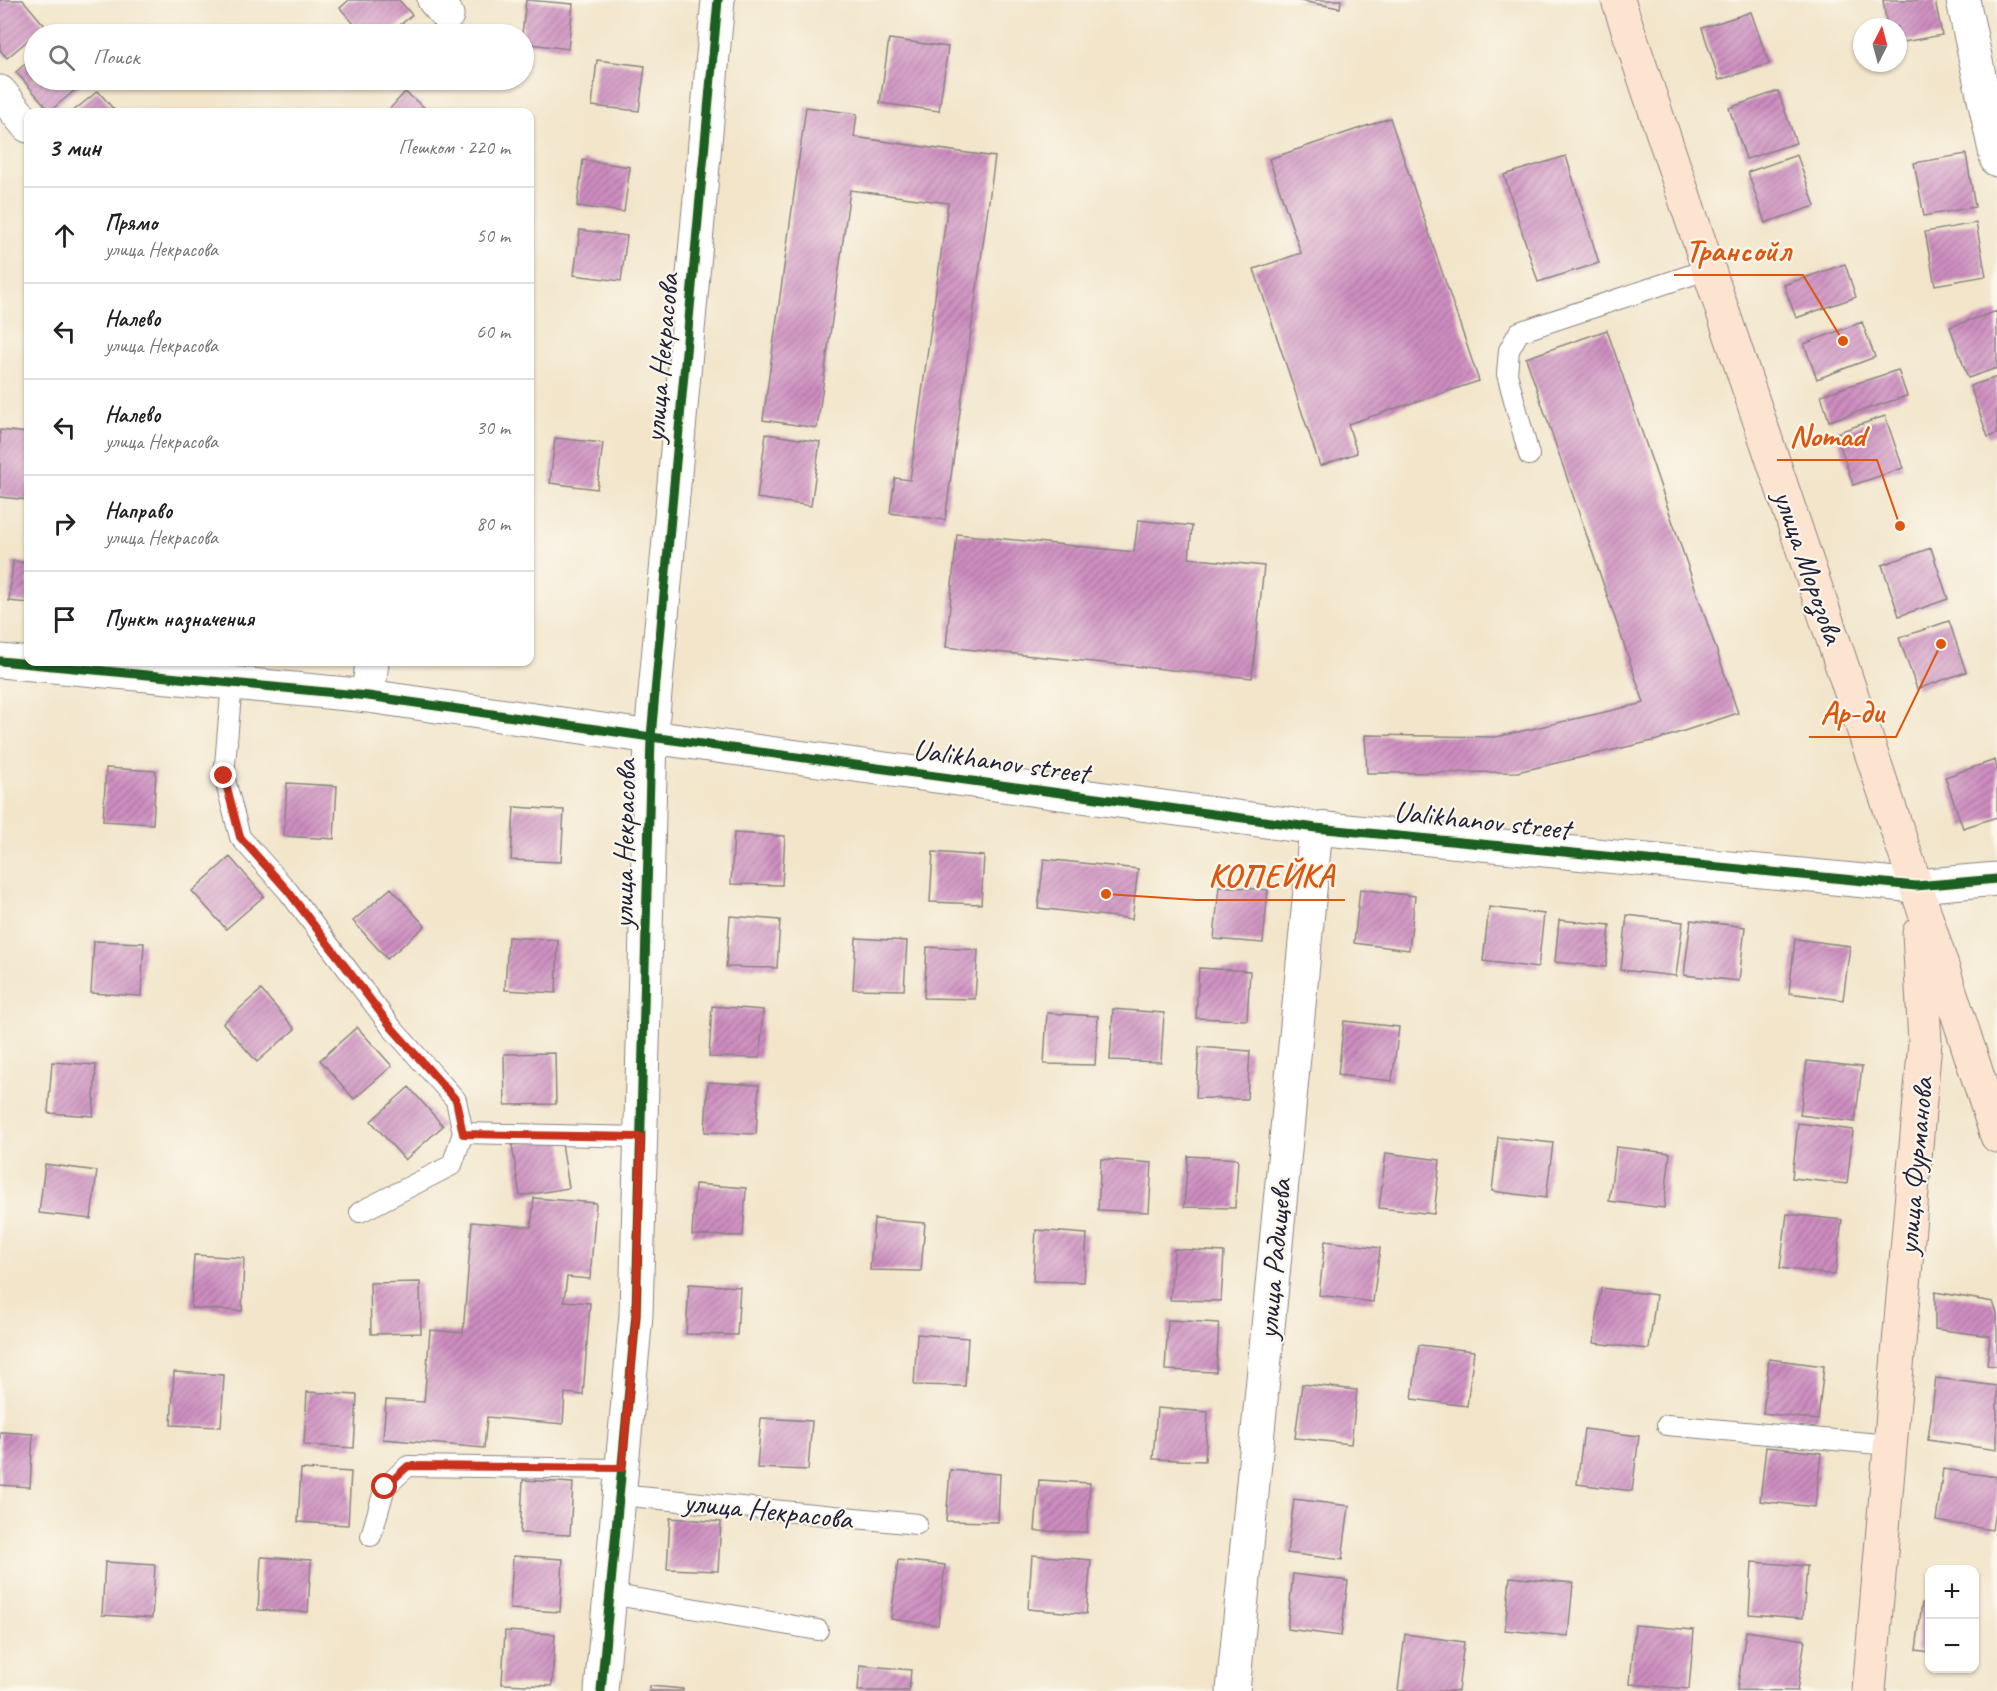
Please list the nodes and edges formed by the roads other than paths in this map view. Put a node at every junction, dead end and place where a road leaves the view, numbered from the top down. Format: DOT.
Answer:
graph roads {
  1 [pos="718,0"];
  2 [pos="1618,0"];
  3 [pos="1963,0"];
  4 [pos="0,92"];
  5 [pos="24,121"];
  6 [pos="1997,160"];
  7 [pos="1709,269"];
  8 [pos="1529,455"];
  9 [pos="0,661"];
  10 [pos="24,663"];
  11 [pos="53,666"];
  12 [pos="372,666"];
  13 [pos="232,683"];
  14 [pos="368,696"];
  15 [pos="651,738"];
  16 [pos="1316,828"];
  17 [pos="1997,879"];
  18 [pos="1916,886"];
  19 [pos="463,1134"];
  20 [pos="1997,1136"];
  21 [pos="641,1137"];
  22 [pos="360,1212"];
  23 [pos="1667,1425"];
  24 [pos="1890,1445"];
  25 [pos="621,1482"];
  26 [pos="917,1524"];
  27 [pos="371,1536"];
  28 [pos="610,1594"];
  29 [pos="818,1630"];
  30 [pos="601,1691"];
  31 [pos="1233,1691"];
  32 [pos="1869,1691"];
  1 -- 15 [label="street, улица Некрасова"];
  2 -- 7 [label="main road, улица Морозова"];
  3 -- 6 [label="street"];
  4 -- 5 [label="street"];
  7 -- 8 [label="lane"];
  7 -- 18 [label="main road, улица Морозова"];
  9 -- 10 [label="street, Ualikhanov street"];
  11 -- 13 [label="street, Ualikhanov street"];
  12 -- 14 [label="street"];
  13 -- 14 [label="street, Ualikhanov street"];
  13 -- 19 [label="lane"];
  14 -- 15 [label="street, Ualikhanov street"];
  15 -- 16 [label="street, Ualikhanov street"];
  15 -- 21 [label="street, улица Некрасова"];
  16 -- 18 [label="street, Ualikhanov street"];
  16 -- 31 [label="street, улица Радищева"];
  17 -- 18 [label="street, Ualikhanov street"];
  18 -- 20 [label="main road, улица Морозова"];
  18 -- 24 [label="main road, улица Фурманова"];
  19 -- 21 [label="lane"];
  19 -- 22 [label="lane"];
  21 -- 25 [label="street, улица Некрасова"];
  23 -- 24 [label="lane"];
  24 -- 32 [label="main road, улица Фурманова"];
  25 -- 26 [label="lane, улица Некрасова"];
  25 -- 27 [label="lane, улица Некрасова"];
  25 -- 28 [label="street, улица Некрасова"];
  28 -- 29 [label="lane"];
  28 -- 30 [label="street, улица Некрасова"];
}
